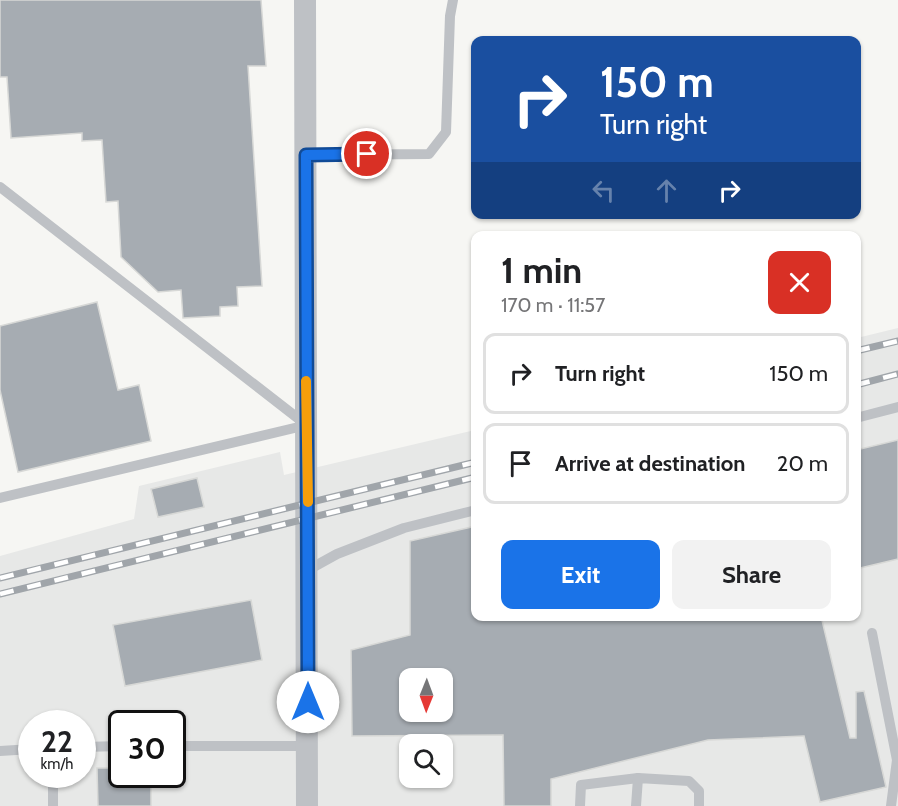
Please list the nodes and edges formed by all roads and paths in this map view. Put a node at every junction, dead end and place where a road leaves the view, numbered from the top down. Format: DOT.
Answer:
graph roads {
  1 [pos="305,0"];
  2 [pos="453,0"];
  3 [pos="306,155"];
  4 [pos="0,187"];
  5 [pos="898,407"];
  6 [pos="861,417"];
  7 [pos="307,425"];
  8 [pos="0,498"];
  9 [pos="471,511"];
  10 [pos="308,570"];
  11 [pos="872,633"];
  12 [pos="186,746"];
  13 [pos="307,746"];
  14 [pos="18,750"];
  15 [pos="0,751"];
  16 [pos="638,777"];
  17 [pos="53,788"];
  18 [pos="53,806"];
  19 [pos="307,806"];
  20 [pos="580,806"];
  21 [pos="636,806"];
  22 [pos="699,806"];
  23 [pos="891,806"];
  1 -- 3 [label="street"];
  2 -- 3 [label="lane"];
  3 -- 7 [label="street"];
  4 -- 7 [label="lane"];
  5 -- 6 [label="lane"];
  7 -- 8 [label="lane"];
  7 -- 10 [label="street"];
  9 -- 10 [label="lane"];
  10 -- 13 [label="street"];
  11 -- 23 [label="lane"];
  12 -- 13 [label="lane"];
  13 -- 19 [label="street"];
  14 -- 15 [label="lane"];
  16 -- 20 [label="lane"];
  16 -- 21 [label="lane"];
  16 -- 22 [label="lane"];
  17 -- 18 [label="lane"];
}
